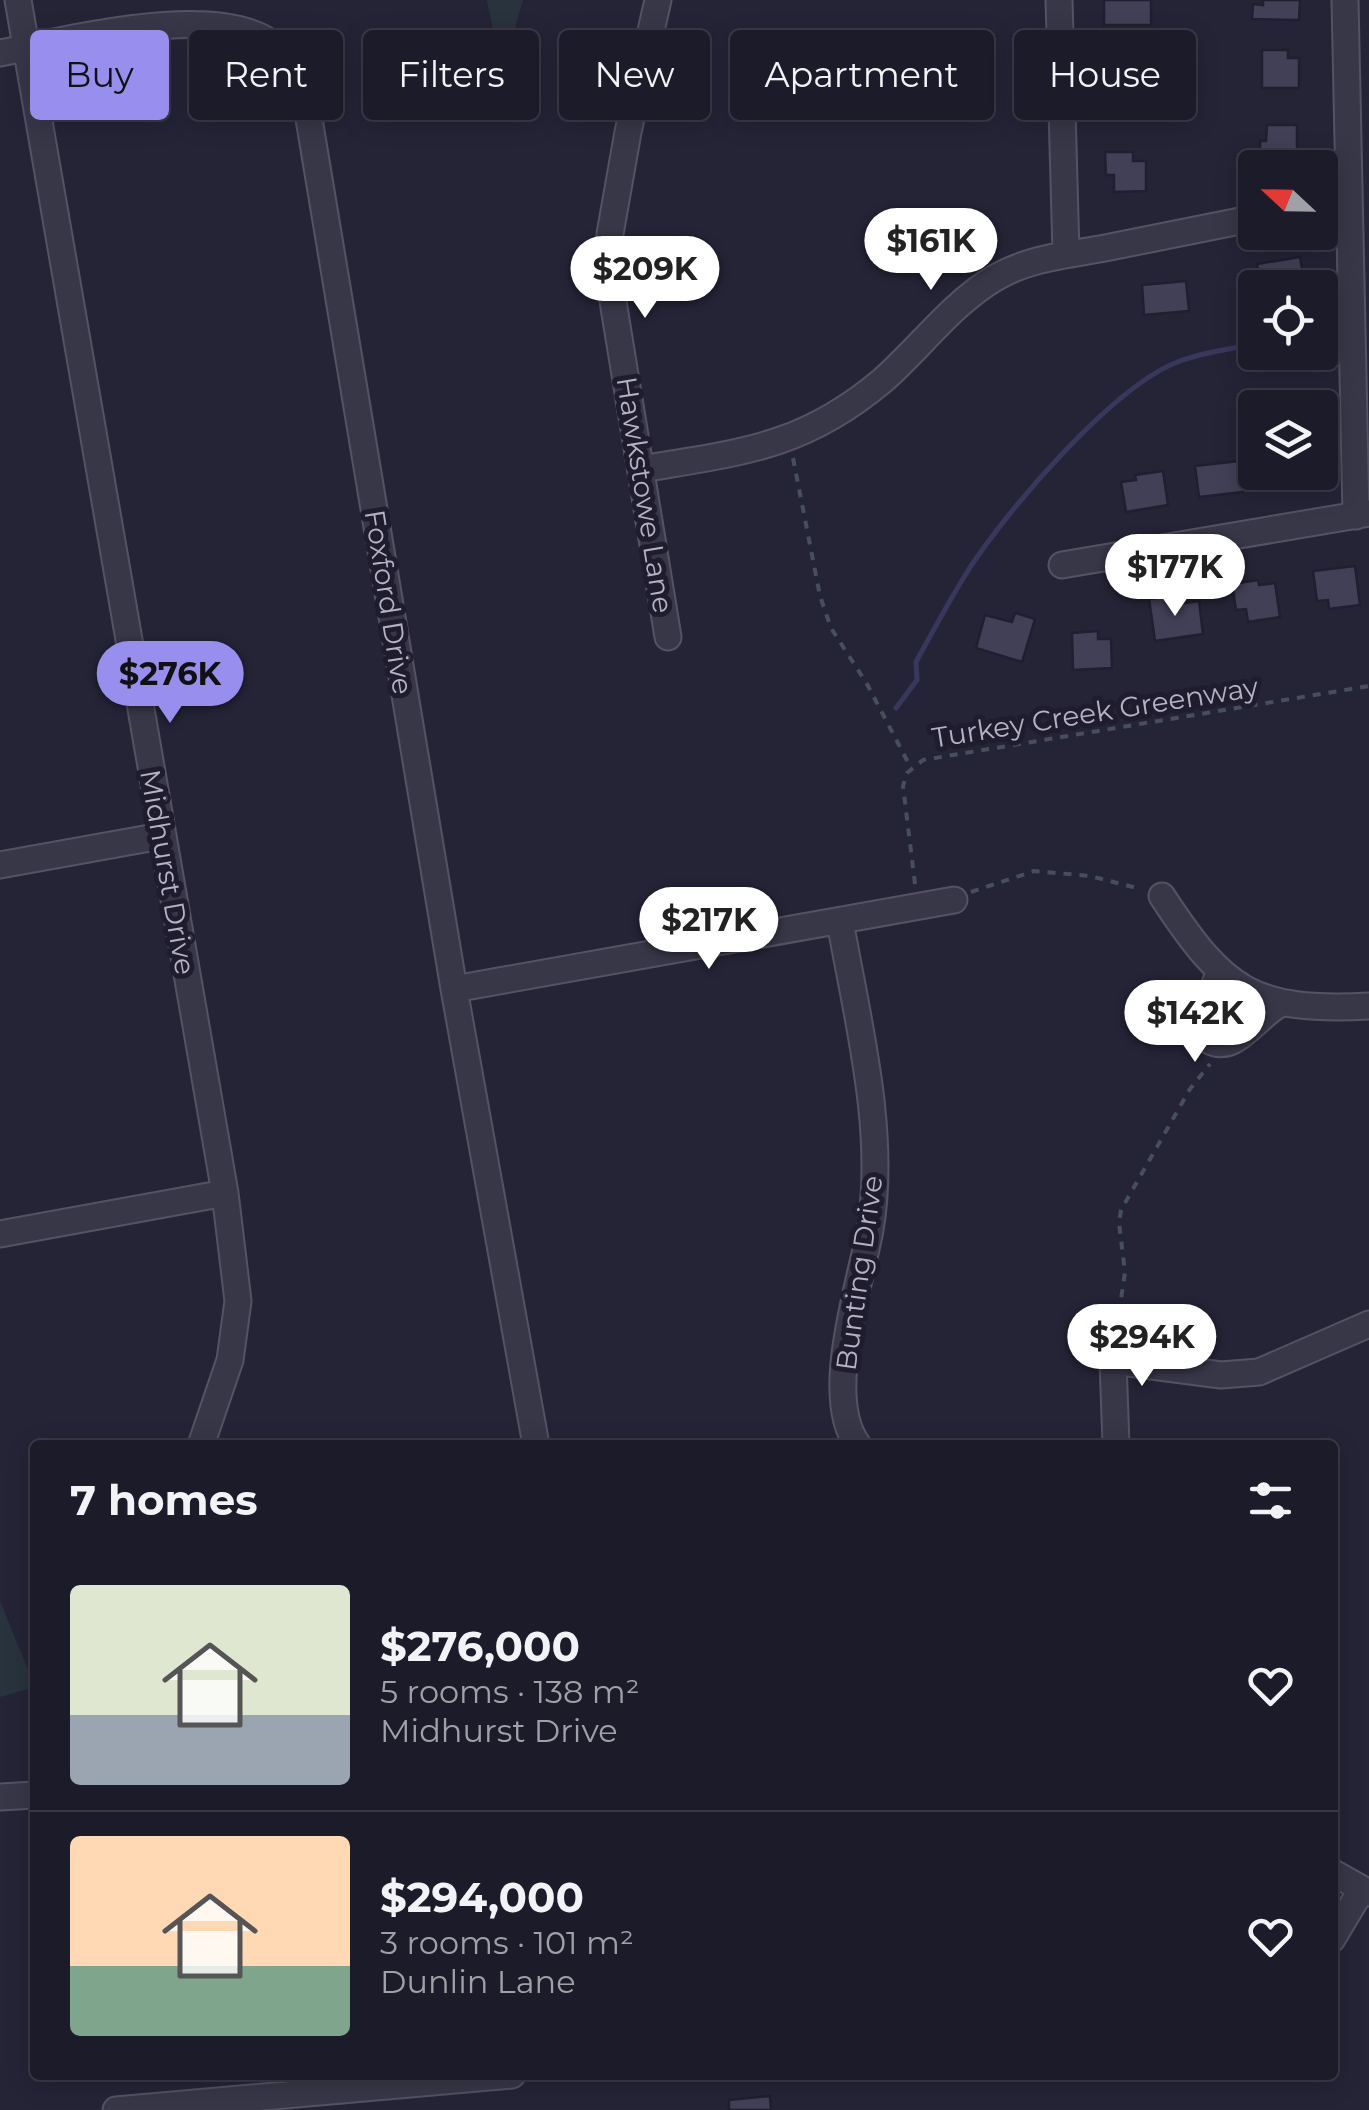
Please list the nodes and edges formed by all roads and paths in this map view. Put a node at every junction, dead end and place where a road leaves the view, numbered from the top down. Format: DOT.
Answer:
graph roads {
  1 [pos="18,0"];
  2 [pos="658,0"];
  3 [pos="1060,0"];
  4 [pos="1345,0"];
  5 [pos="26,48"];
  6 [pos="0,53"];
  7 [pos="1349,203"];
  8 [pos="1338,205"];
  9 [pos="1238,221"];
  10 [pos="1066,254"];
  11 [pos="789,439"];
  12 [pos="642,469"];
  13 [pos="1362,515"];
  14 [pos="1062,565"];
  15 [pos="668,637"];
  16 [pos="1369,686"];
  17 [pos="912,769"];
  18 [pos="161,836"];
  19 [pos="0,866"];
  20 [pos="1162,896"];
  21 [pos="954,900"];
  22 [pos="920,906"];
  23 [pos="840,921"];
  24 [pos="1219,972"];
  25 [pos="454,988"];
  26 [pos="1280,1004"];
  27 [pos="1369,1006"];
  28 [pos="1217,1046"];
  29 [pos="225,1193"];
  30 [pos="0,1234"];
  31 [pos="1369,1324"];
  32 [pos="1116,1330"];
  33 [pos="1114,1362"];
  34 [pos="203,1440"];
  35 [pos="535,1440"];
  36 [pos="856,1440"];
  37 [pos="1116,1440"];
  38 [pos="30,1795"];
  39 [pos="0,1798"];
  40 [pos="1338,1875"];
  41 [pos="1366,1891"];
  42 [pos="1338,1931"];
  43 [pos="447,2080"];
  44 [pos="265,2094"];
  45 [pos="116,2110"];
  1 -- 5 [label="street, Midhurst Drive"];
  2 -- 12 [label="street, Hawkstowe Lane"];
  3 -- 10 [label="street"];
  4 -- 7 [label="street"];
  5 -- 6 [label="street, Foxford Drive"];
  5 -- 18 [label="street, Midhurst Drive"];
  5 -- 25 [label="street, Foxford Drive"];
  7 -- 8 [label="street"];
  7 -- 13 [label="street"];
  9 -- 10 [label="street"];
  10 -- 11 [label="street"];
  11 -- 12 [label="street"];
  11 -- 17 [label="path"];
  12 -- 15 [label="street, Hawkstowe Lane"];
  13 -- 14 [label="street"];
  16 -- 17 [label="path, Turkey Creek Greenway"];
  17 -- 22 [label="path, Turkey Creek Greenway"];
  18 -- 19 [label="street"];
  18 -- 29 [label="street, Midhurst Drive"];
  20 -- 21 [label="path"];
  20 -- 24 [label="street"];
  21 -- 22 [label="street"];
  22 -- 23 [label="street"];
  23 -- 25 [label="street"];
  23 -- 36 [label="street, Bunting Drive"];
  24 -- 26 [label="street"];
  24 -- 28 [label="street"];
  25 -- 35 [label="street, Foxford Drive"];
  26 -- 27 [label="street"];
  26 -- 28 [label="street"];
  28 -- 32 [label="path"];
  29 -- 30 [label="street"];
  29 -- 34 [label="street, Midhurst Drive"];
  31 -- 33 [label="street"];
  32 -- 33 [label="street"];
  33 -- 37 [label="street"];
  38 -- 39 [label="street"];
  40 -- 41 [label="street"];
  41 -- 42 [label="street"];
  43 -- 44 [label="street"];
  44 -- 45 [label="street"];
}
